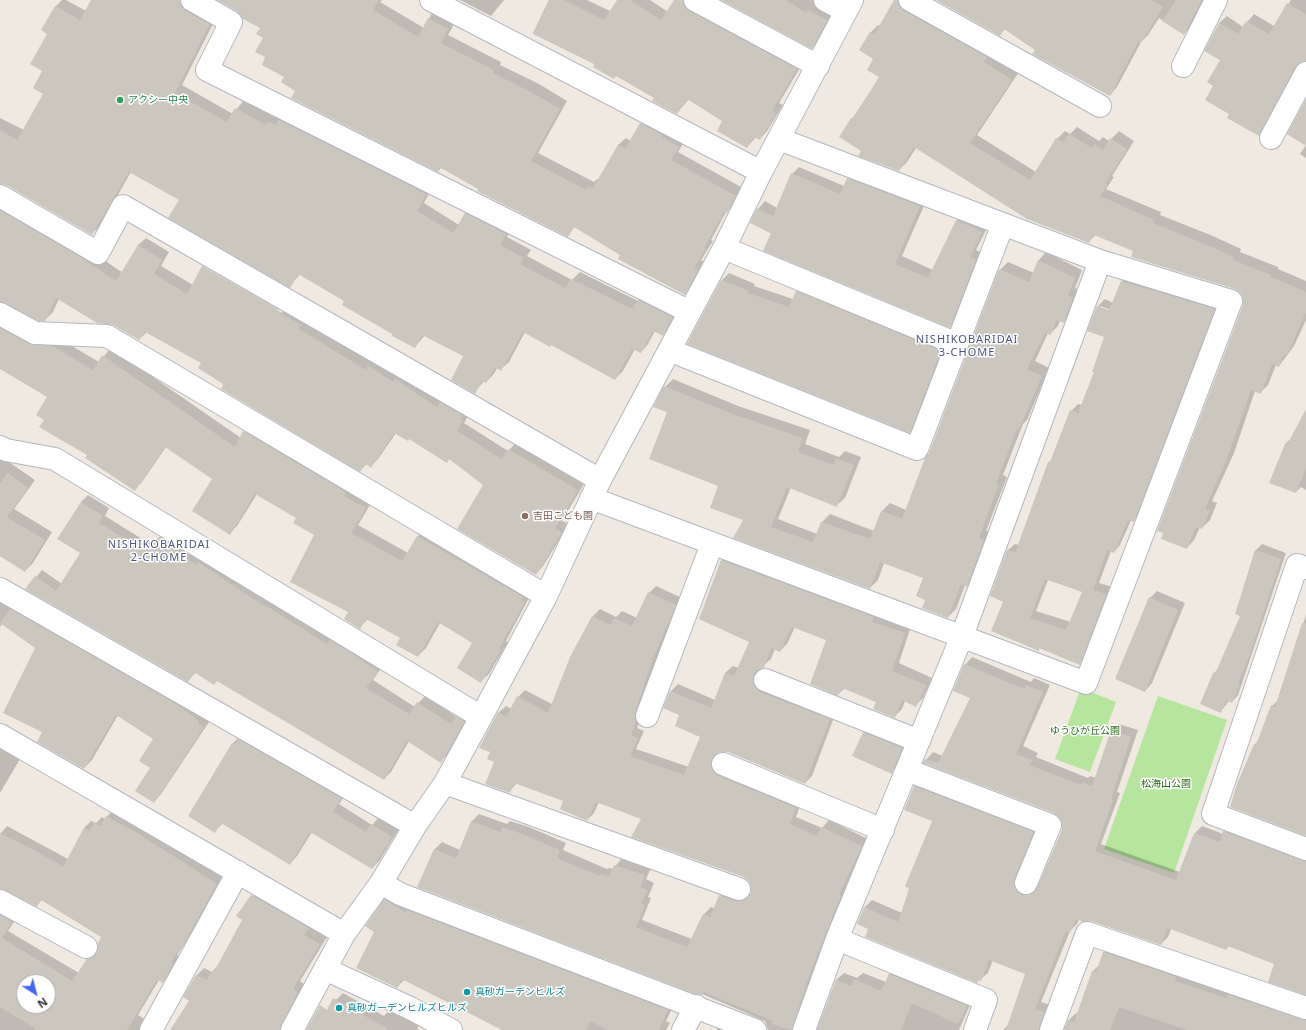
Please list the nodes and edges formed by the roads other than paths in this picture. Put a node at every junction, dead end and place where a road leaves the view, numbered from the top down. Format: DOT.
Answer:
graph roads {
  1 [pos="192,0"];
  2 [pos="431,0"];
  3 [pos="695,0"];
  4 [pos="825,0"];
  5 [pos="910,0"];
  6 [pos="1216,0"];
  7 [pos="849,6"];
  8 [pos="818,66"];
  9 [pos="1183,66"];
  10 [pos="1306,73"];
  11 [pos="1100,106"];
  12 [pos="1271,138"];
  13 [pos="779,139"];
  14 [pos="761,172"];
  15 [pos="0,196"];
  16 [pos="1003,224"];
  17 [pos="724,248"];
  18 [pos="1100,261"];
  19 [pos="690,312"];
  20 [pos="0,314"];
  21 [pos="957,344"];
  22 [pos="669,350"];
  23 [pos="0,447"];
  24 [pos="596,489"];
  25 [pos="712,544"];
  26 [pos="1306,568"];
  27 [pos="0,589"];
  28 [pos="546,596"];
  29 [pos="962,636"];
  30 [pos="765,680"];
  31 [pos="647,716"];
  32 [pos="481,717"];
  33 [pos="0,735"];
  34 [pos="919,741"];
  35 [pos="723,764"];
  36 [pos="907,770"];
  37 [pos="445,783"];
  38 [pos="415,826"];
  39 [pos="883,830"];
  40 [pos="1306,849"];
  41 [pos="238,872"];
  42 [pos="381,883"];
  43 [pos="1026,883"];
  44 [pos="739,890"];
  45 [pos="0,902"];
  46 [pos="344,934"];
  47 [pos="837,939"];
  48 [pos="86,947"];
  49 [pos="325,969"];
  50 [pos="696,1006"];
  51 [pos="1306,1008"];
  52 [pos="151,1030"];
  53 [pos="292,1030"];
  54 [pos="451,1030"];
  55 [pos="683,1030"];
  56 [pos="755,1030"];
  57 [pos="804,1030"];
  58 [pos="975,1030"];
  59 [pos="1052,1030"];
  1 -- 19 [label="street"];
  2 -- 14 [label="street"];
  3 -- 8 [label="street"];
  4 -- 7 [label="street"];
  5 -- 11 [label="street"];
  6 -- 9 [label="street"];
  7 -- 8 [label="street"];
  8 -- 13 [label="street"];
  10 -- 12 [label="street"];
  13 -- 14 [label="street"];
  13 -- 16 [label="street"];
  14 -- 17 [label="street"];
  15 -- 24 [label="street"];
  16 -- 18 [label="street"];
  16 -- 21 [label="street"];
  17 -- 19 [label="street"];
  17 -- 21 [label="street"];
  18 -- 29 [label="street"];
  18 -- 29 [label="street"];
  19 -- 22 [label="street"];
  20 -- 28 [label="street"];
  21 -- 22 [label="street"];
  22 -- 24 [label="street"];
  23 -- 32 [label="street"];
  24 -- 25 [label="street"];
  24 -- 28 [label="street"];
  25 -- 29 [label="street"];
  25 -- 31 [label="street"];
  26 -- 40 [label="street"];
  27 -- 38 [label="street"];
  28 -- 32 [label="street"];
  29 -- 34 [label="street"];
  30 -- 34 [label="street"];
  32 -- 37 [label="street"];
  33 -- 41 [label="street"];
  34 -- 36 [label="street"];
  35 -- 39 [label="street"];
  36 -- 39 [label="street"];
  36 -- 43 [label="street"];
  37 -- 38 [label="street"];
  37 -- 44 [label="street"];
  38 -- 42 [label="street"];
  39 -- 47 [label="street"];
  41 -- 46 [label="street"];
  41 -- 52 [label="street"];
  42 -- 46 [label="street"];
  42 -- 50 [label="street"];
  45 -- 48 [label="street"];
  46 -- 49 [label="street"];
  47 -- 57 [label="street"];
  47 -- 58 [label="street"];
  49 -- 53 [label="street"];
  49 -- 54 [label="street"];
  50 -- 55 [label="street"];
  50 -- 56 [label="street"];
  51 -- 59 [label="street"];
}
